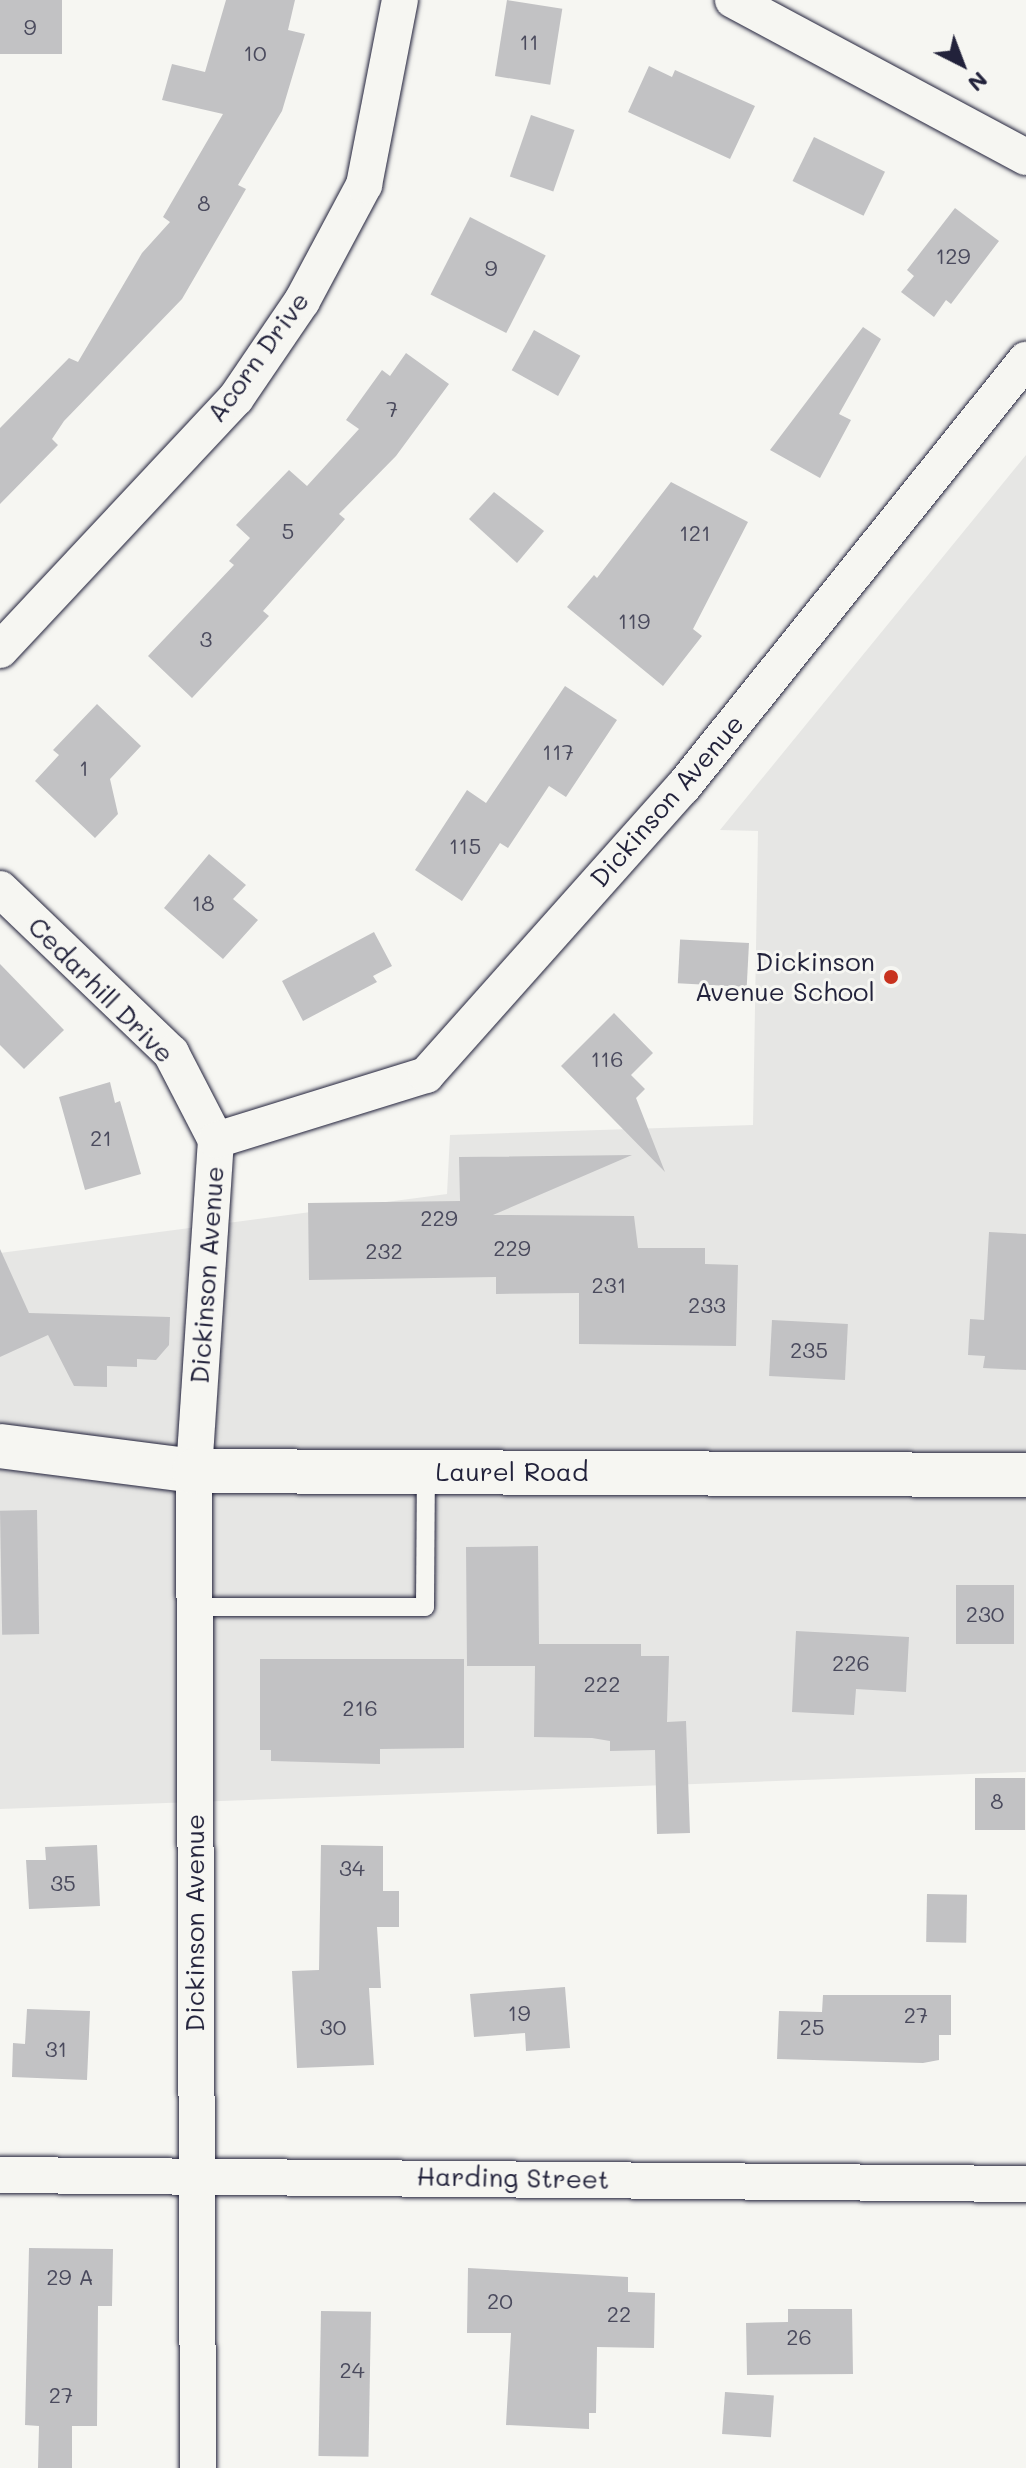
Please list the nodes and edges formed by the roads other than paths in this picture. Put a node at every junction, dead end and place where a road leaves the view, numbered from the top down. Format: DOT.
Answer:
graph roads {
  1 [pos="400,0"];
  2 [pos="733,0"];
  3 [pos="1026,157"];
  4 [pos="1026,360"];
  5 [pos="0,650"];
  6 [pos="0,889"];
  7 [pos="216,1140"];
  8 [pos="0,1446"];
  9 [pos="194,1471"];
  10 [pos="426,1472"];
  11 [pos="1026,1475"];
  12 [pos="194,1607"];
  13 [pos="0,2175"];
  14 [pos="196,2175"];
  15 [pos="1026,2184"];
  16 [pos="198,2468"];
  1 -- 5 [label="street, Acorn Drive"];
  2 -- 3 [label="street"];
  4 -- 7 [label="street, Dickinson Avenue"];
  6 -- 7 [label="street, Cedarhill Drive"];
  7 -- 9 [label="street, Dickinson Avenue"];
  8 -- 9 [label="main road, Laurel Road"];
  9 -- 10 [label="main road, Laurel Road"];
  9 -- 12 [label="street, Dickinson Avenue"];
  10 -- 11 [label="main road, Laurel Road"];
  10 -- 12 [label="lane"];
  12 -- 14 [label="street, Dickinson Avenue"];
  13 -- 14 [label="street, Harding Street"];
  14 -- 15 [label="street, Harding Street"];
  14 -- 16 [label="street, Dickinson Avenue"];
}
